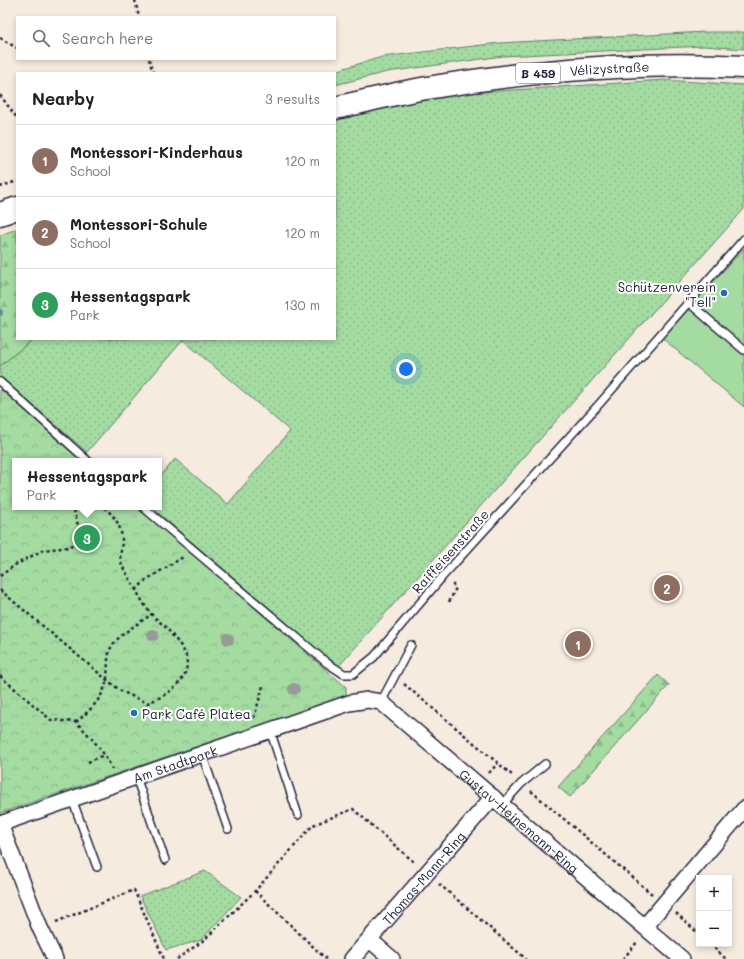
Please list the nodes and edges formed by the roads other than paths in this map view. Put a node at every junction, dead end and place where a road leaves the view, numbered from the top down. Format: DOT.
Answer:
graph roads {
  1 [pos="744,67"];
  2 [pos="336,108"];
  3 [pos="16,208"];
  4 [pos="0,214"];
  5 [pos="744,239"];
  6 [pos="688,302"];
  7 [pos="744,350"];
  8 [pos="0,382"];
  9 [pos="85,458"];
  10 [pos="146,510"];
  11 [pos="411,645"];
  12 [pos="381,702"];
  13 [pos="270,730"];
  14 [pos="202,754"];
  15 [pos="545,764"];
  16 [pos="136,776"];
  17 [pos="72,799"];
  18 [pos="498,801"];
  19 [pos="744,809"];
  20 [pos="298,814"];
  21 [pos="0,824"];
  22 [pos="228,829"];
  23 [pos="165,860"];
  24 [pos="96,868"];
  25 [pos="645,926"];
  26 [pos="370,940"];
  27 [pos="55,959"];
  28 [pos="352,959"];
  29 [pos="392,959"];
  30 [pos="682,959"];
  1 -- 2 [label="main road, Vélizystraße / B 459"];
  3 -- 4 [label="main road"];
  5 -- 6 [label="lane, Raiffeisenstraße"];
  6 -- 7 [label="lane"];
  6 -- 10 [label="lane, Raiffeisenstraße"];
  8 -- 9 [label="lane"];
  11 -- 12 [label="lane"];
  12 -- 13 [label="street, Am Stadtpark"];
  12 -- 18 [label="street, Gustav-Heinemann-Ring"];
  13 -- 14 [label="street, Am Stadtpark"];
  13 -- 20 [label="lane"];
  14 -- 16 [label="street, Am Stadtpark"];
  14 -- 22 [label="lane"];
  15 -- 18 [label="lane"];
  16 -- 17 [label="street, Am Stadtpark"];
  16 -- 23 [label="lane"];
  17 -- 21 [label="street, Am Stadtpark"];
  17 -- 24 [label="lane"];
  18 -- 25 [label="street, Gustav-Heinemann-Ring"];
  18 -- 26 [label="street, Thomas-Mann-Ring"];
  19 -- 25 [label="street"];
  21 -- 27 [label="street"];
  25 -- 30 [label="street, Gustav-Heinemann-Ring"];
  26 -- 28 [label="street, Thomas-Mann-Ring"];
  26 -- 29 [label="street"];
}
